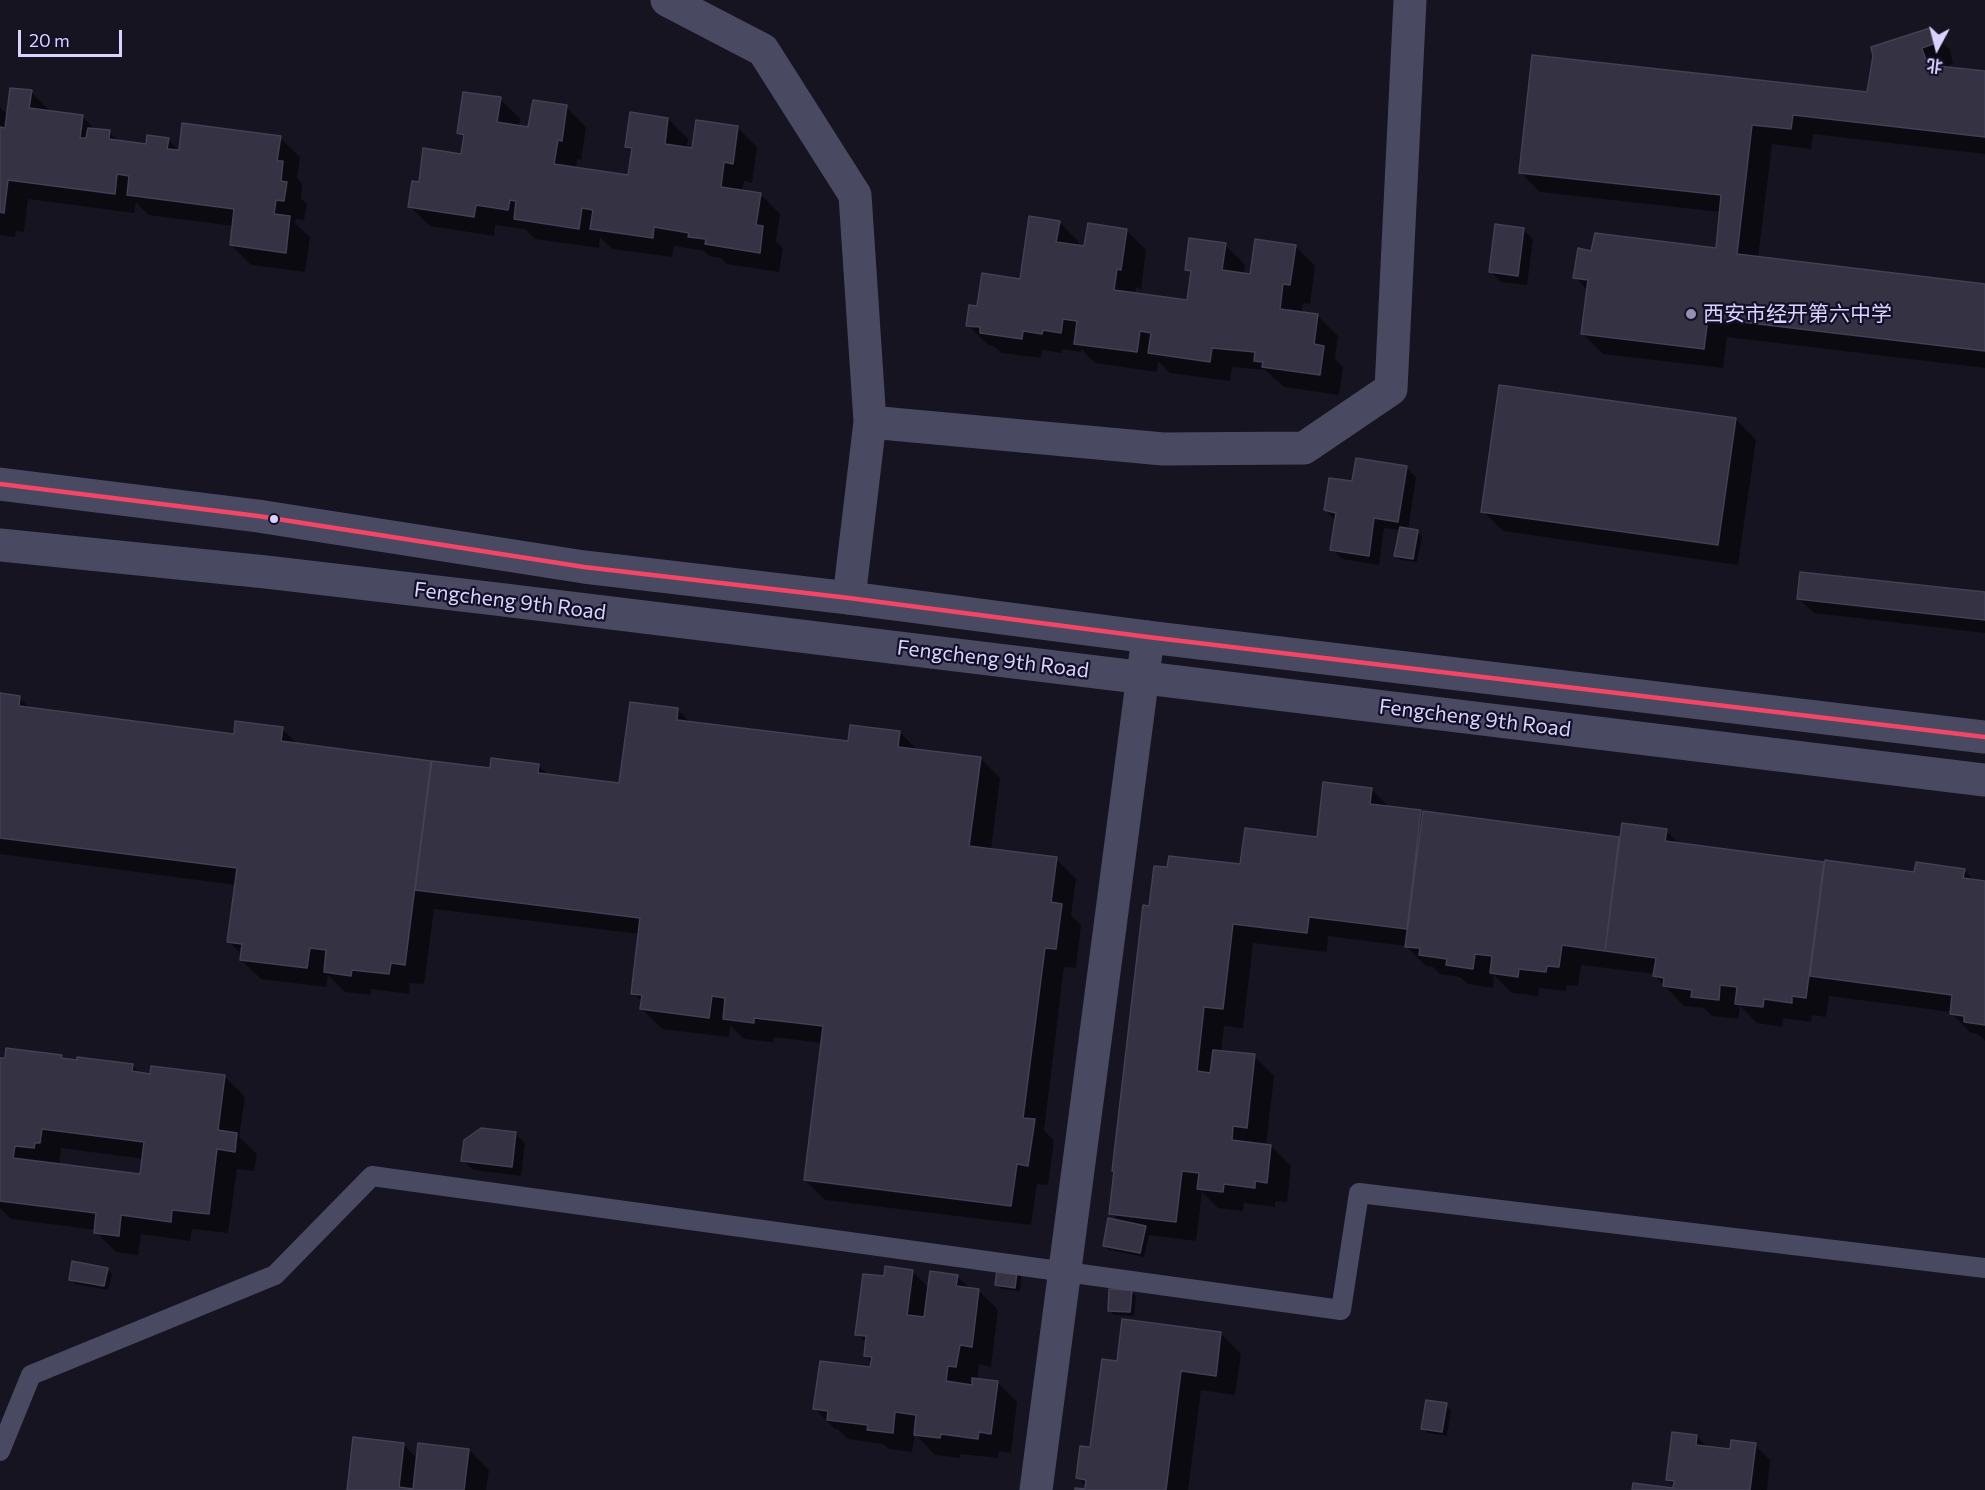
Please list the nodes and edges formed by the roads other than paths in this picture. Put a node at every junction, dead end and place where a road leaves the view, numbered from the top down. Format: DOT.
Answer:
graph roads {
  1 [pos="667,0"];
  2 [pos="1410,0"];
  3 [pos="870,422"];
  4 [pos="0,484"];
  5 [pos="0,544"];
  6 [pos="849,598"];
  7 [pos="1148,637"];
  8 [pos="1143,677"];
  9 [pos="1985,737"];
  10 [pos="1985,780"];
  11 [pos="1985,1268"];
  12 [pos="1064,1273"];
  13 [pos="0,1451"];
  14 [pos="1036,1490"];
  1 -- 3 [label="street"];
  2 -- 3 [label="street"];
  3 -- 6 [label="street"];
  4 -- 6 [label="street, Fengcheng 9th Road"];
  5 -- 8 [label="street, Fengcheng 9th Road"];
  6 -- 7 [label="street, Fengcheng 9th Road"];
  7 -- 8 [label="street"];
  7 -- 9 [label="street, Fengcheng 9th Road"];
  8 -- 10 [label="street, Fengcheng 9th Road"];
  8 -- 12 [label="street"];
  11 -- 12 [label="lane"];
  12 -- 13 [label="lane"];
  12 -- 14 [label="street"];
}
